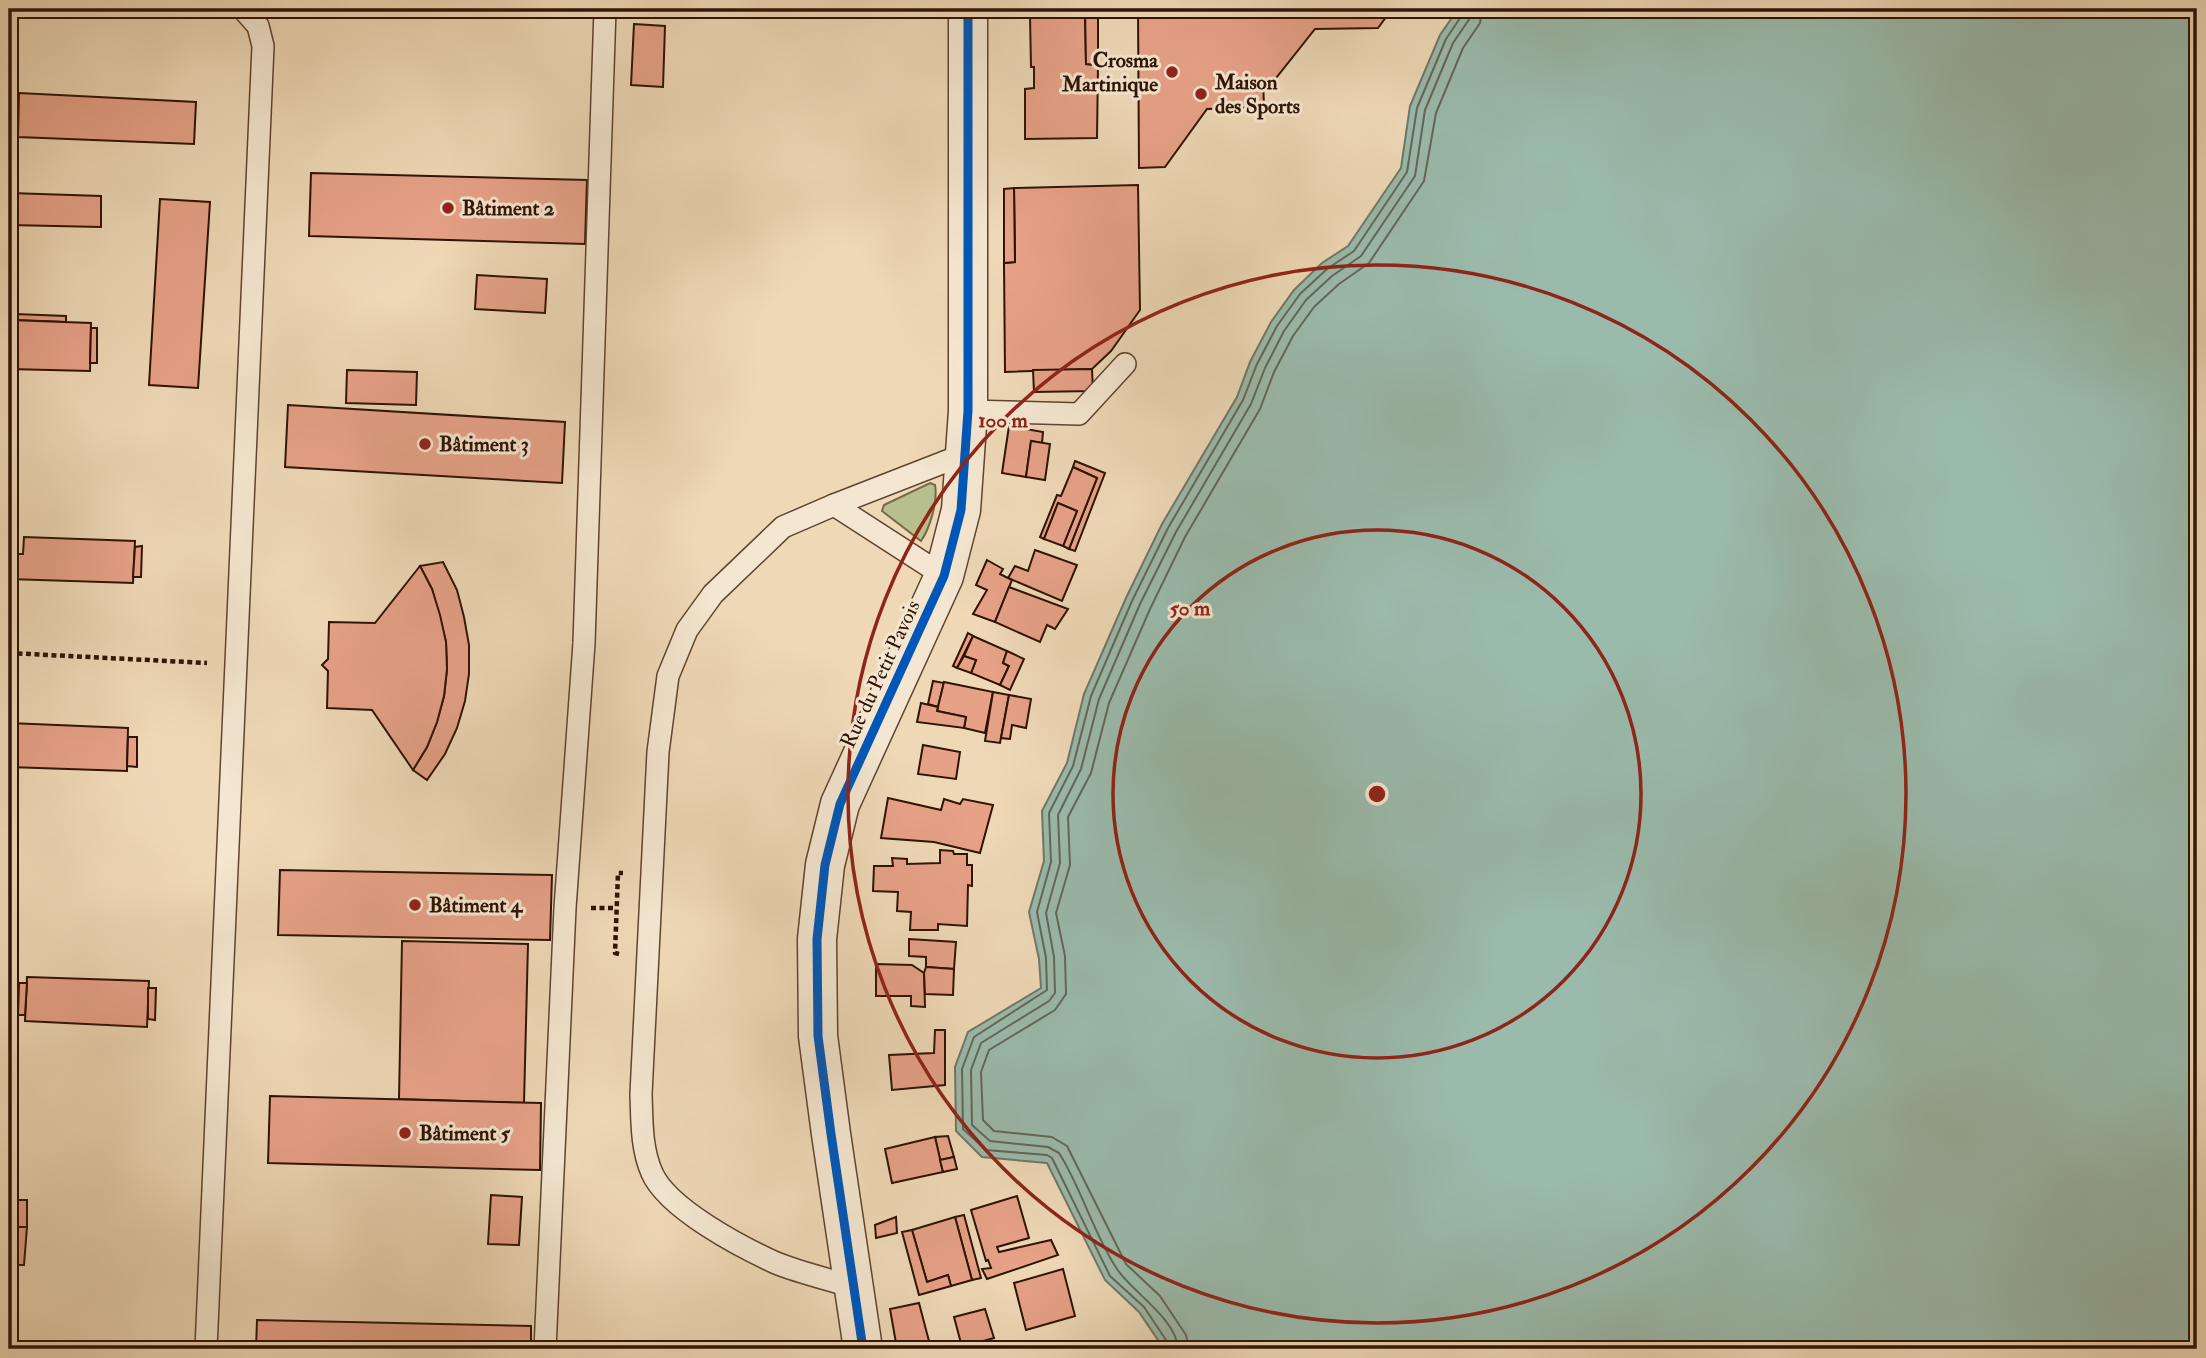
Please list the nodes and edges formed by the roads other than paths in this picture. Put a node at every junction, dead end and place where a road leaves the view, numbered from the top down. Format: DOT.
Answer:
graph roads {
  1 [pos="243,9"];
  2 [pos="605,9"];
  3 [pos="968,9"];
  4 [pos="1125,364"];
  5 [pos="968,411"];
  6 [pos="965,454"];
  7 [pos="834,505"];
  8 [pos="944,576"];
  9 [pos="853,1287"];
  10 [pos="206,1349"];
  11 [pos="545,1349"];
  12 [pos="863,1349"];
  1 -- 10 [label="lane"];
  2 -- 11 [label="lane"];
  3 -- 5 [label="street, Rue du Petit Pavois"];
  4 -- 5 [label="lane"];
  5 -- 6 [label="street, Rue du Petit Pavois"];
  6 -- 7 [label="lane"];
  6 -- 8 [label="street, Rue du Petit Pavois"];
  7 -- 8 [label="lane"];
  7 -- 9 [label="lane"];
  8 -- 9 [label="street, Rue du Petit Pavois"];
  9 -- 12 [label="street, Rue du Petit Pavois"];
}
